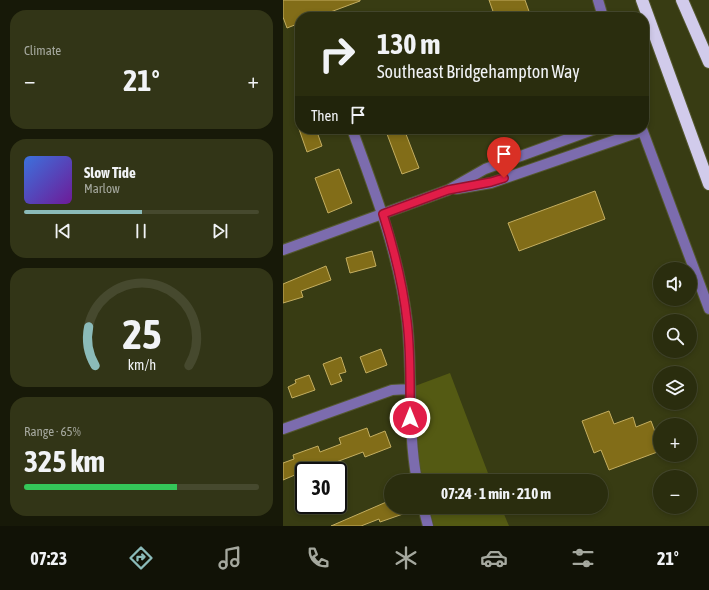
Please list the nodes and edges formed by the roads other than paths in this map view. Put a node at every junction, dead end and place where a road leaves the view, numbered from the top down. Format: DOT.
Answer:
graph roads {
  1 [pos="598,0"];
  2 [pos="642,0"];
  3 [pos="682,0"];
  4 [pos="602,12"];
  5 [pos="646,12"];
  6 [pos="649,19"];
  7 [pos="709,62"];
  8 [pos="354,134"];
  9 [pos="582,134"];
  10 [pos="630,134"];
  11 [pos="643,134"];
  12 [pos="709,184"];
  13 [pos="448,190"];
  14 [pos="383,214"];
  15 [pos="283,250"];
  16 [pos="709,309"];
  17 [pos="410,389"];
  18 [pos="283,429"];
  19 [pos="416,474"];
  20 [pos="425,514"];
  21 [pos="428,526"];
  1 -- 4 [label="street"];
  2 -- 5 [label="highway"];
  3 -- 7 [label="highway"];
  6 -- 12 [label="highway"];
  8 -- 14 [label="street"];
  9 -- 13 [label="street"];
  10 -- 13 [label="street"];
  11 -- 16 [label="street"];
  13 -- 14 [label="street"];
  14 -- 15 [label="street"];
  14 -- 17 [label="street"];
  17 -- 18 [label="street"];
  17 -- 19 [label="street"];
  20 -- 21 [label="street"];
}
